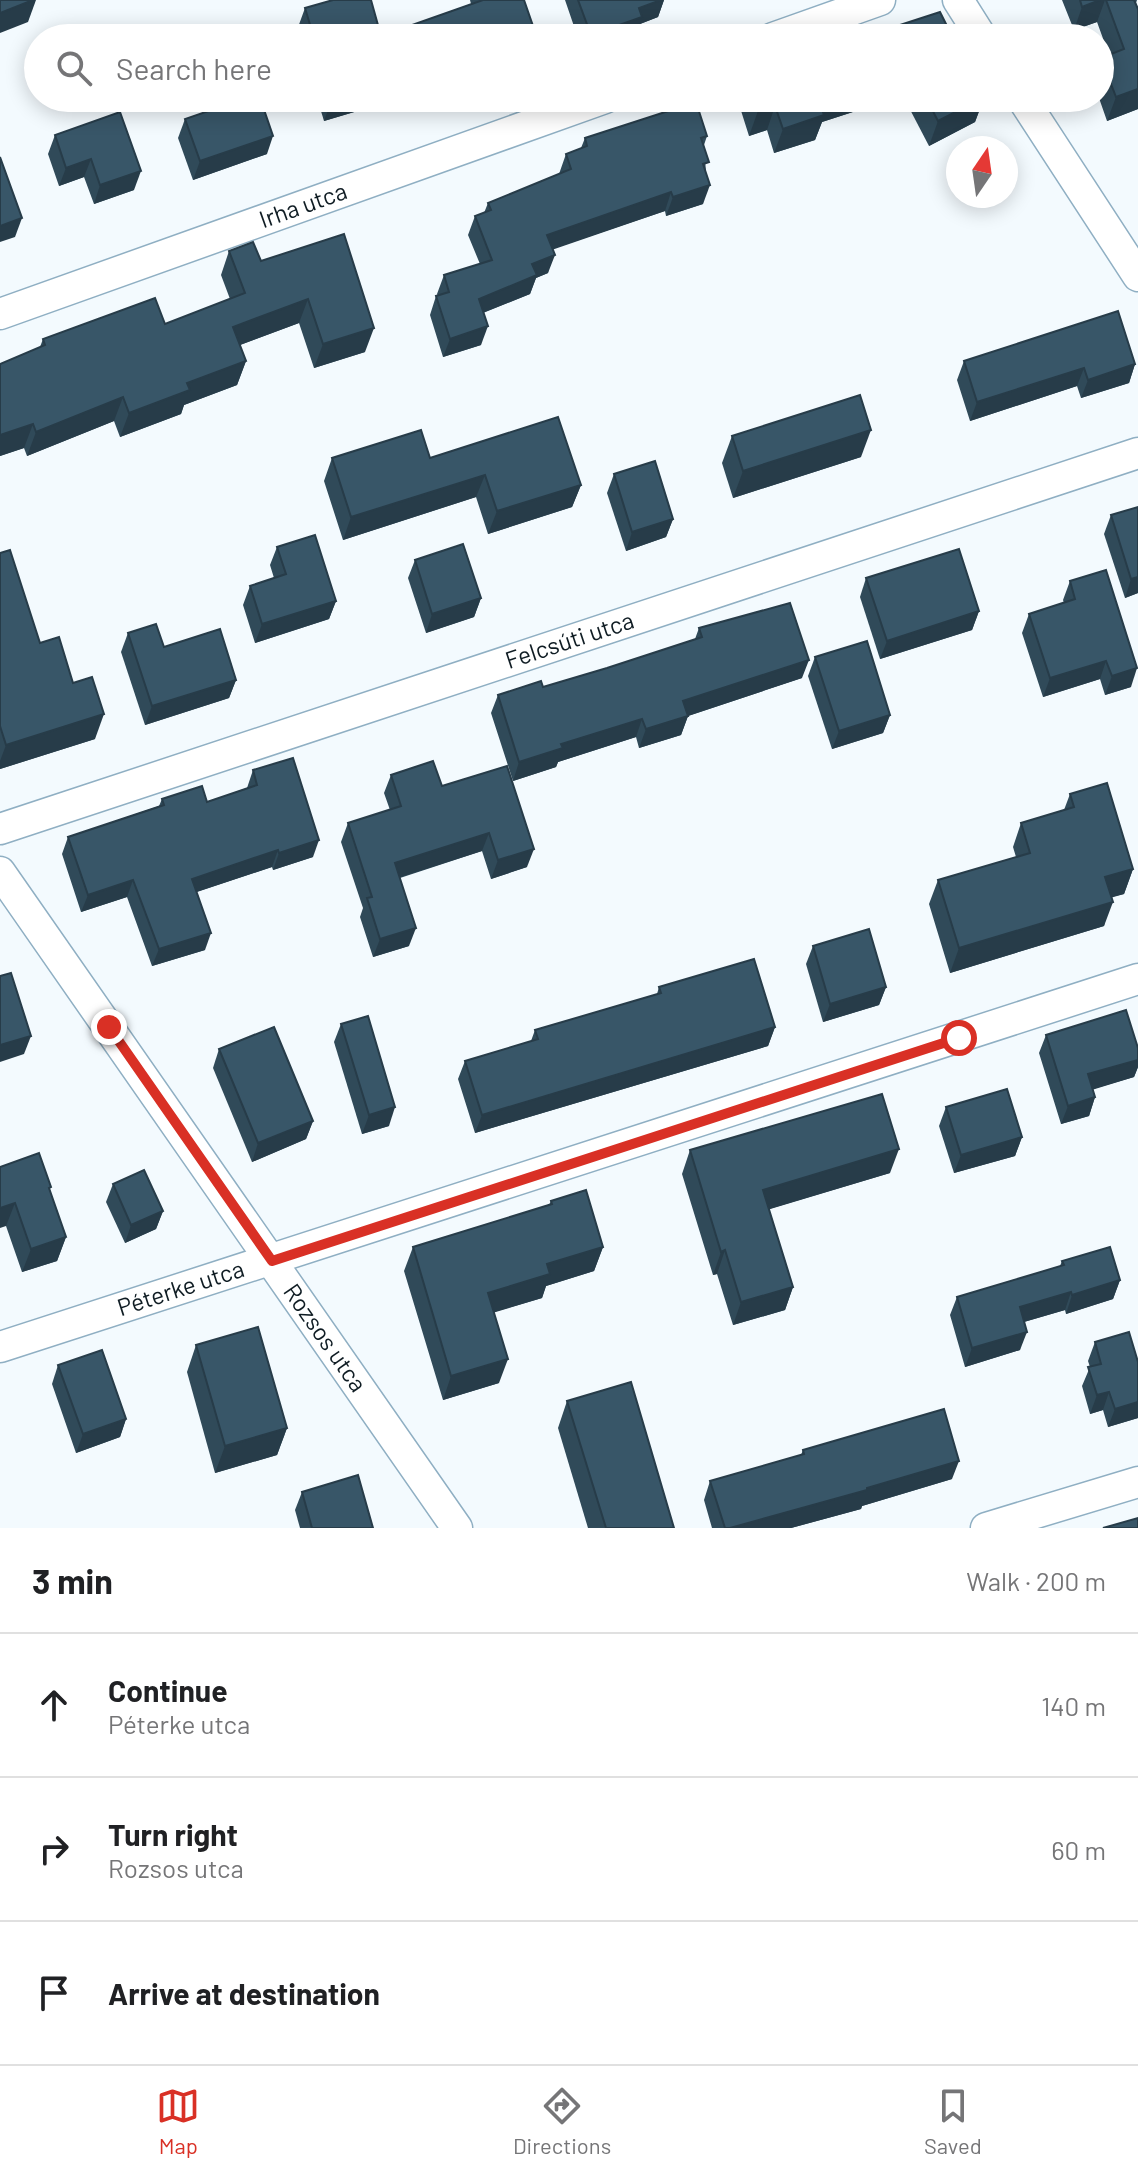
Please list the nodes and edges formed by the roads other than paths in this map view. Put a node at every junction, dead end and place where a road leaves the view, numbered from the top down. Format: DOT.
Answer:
graph roads {
  1 [pos="880,0"];
  2 [pos="958,0"];
  3 [pos="812,24"];
  4 [pos="973,24"];
  5 [pos="566,112"];
  6 [pos="1031,112"];
  7 [pos="1138,276"];
  8 [pos="0,314"];
  9 [pos="1138,453"];
  10 [pos="0,829"];
  11 [pos="0,872"];
  12 [pos="1138,979"];
  13 [pos="272,1261"];
  14 [pos="0,1347"];
  15 [pos="1138,1482"];
  16 [pos="457,1528"];
  17 [pos="986,1528"];
  1 -- 3 [label="street"];
  2 -- 4 [label="street"];
  5 -- 8 [label="street, Irha utca"];
  6 -- 7 [label="street"];
  9 -- 10 [label="street, Felcsúti utca"];
  11 -- 13 [label="street, Rozsos utca"];
  12 -- 13 [label="street, Péterke utca"];
  13 -- 14 [label="street, Péterke utca"];
  13 -- 16 [label="street, Rozsos utca"];
  15 -- 17 [label="street"];
}
